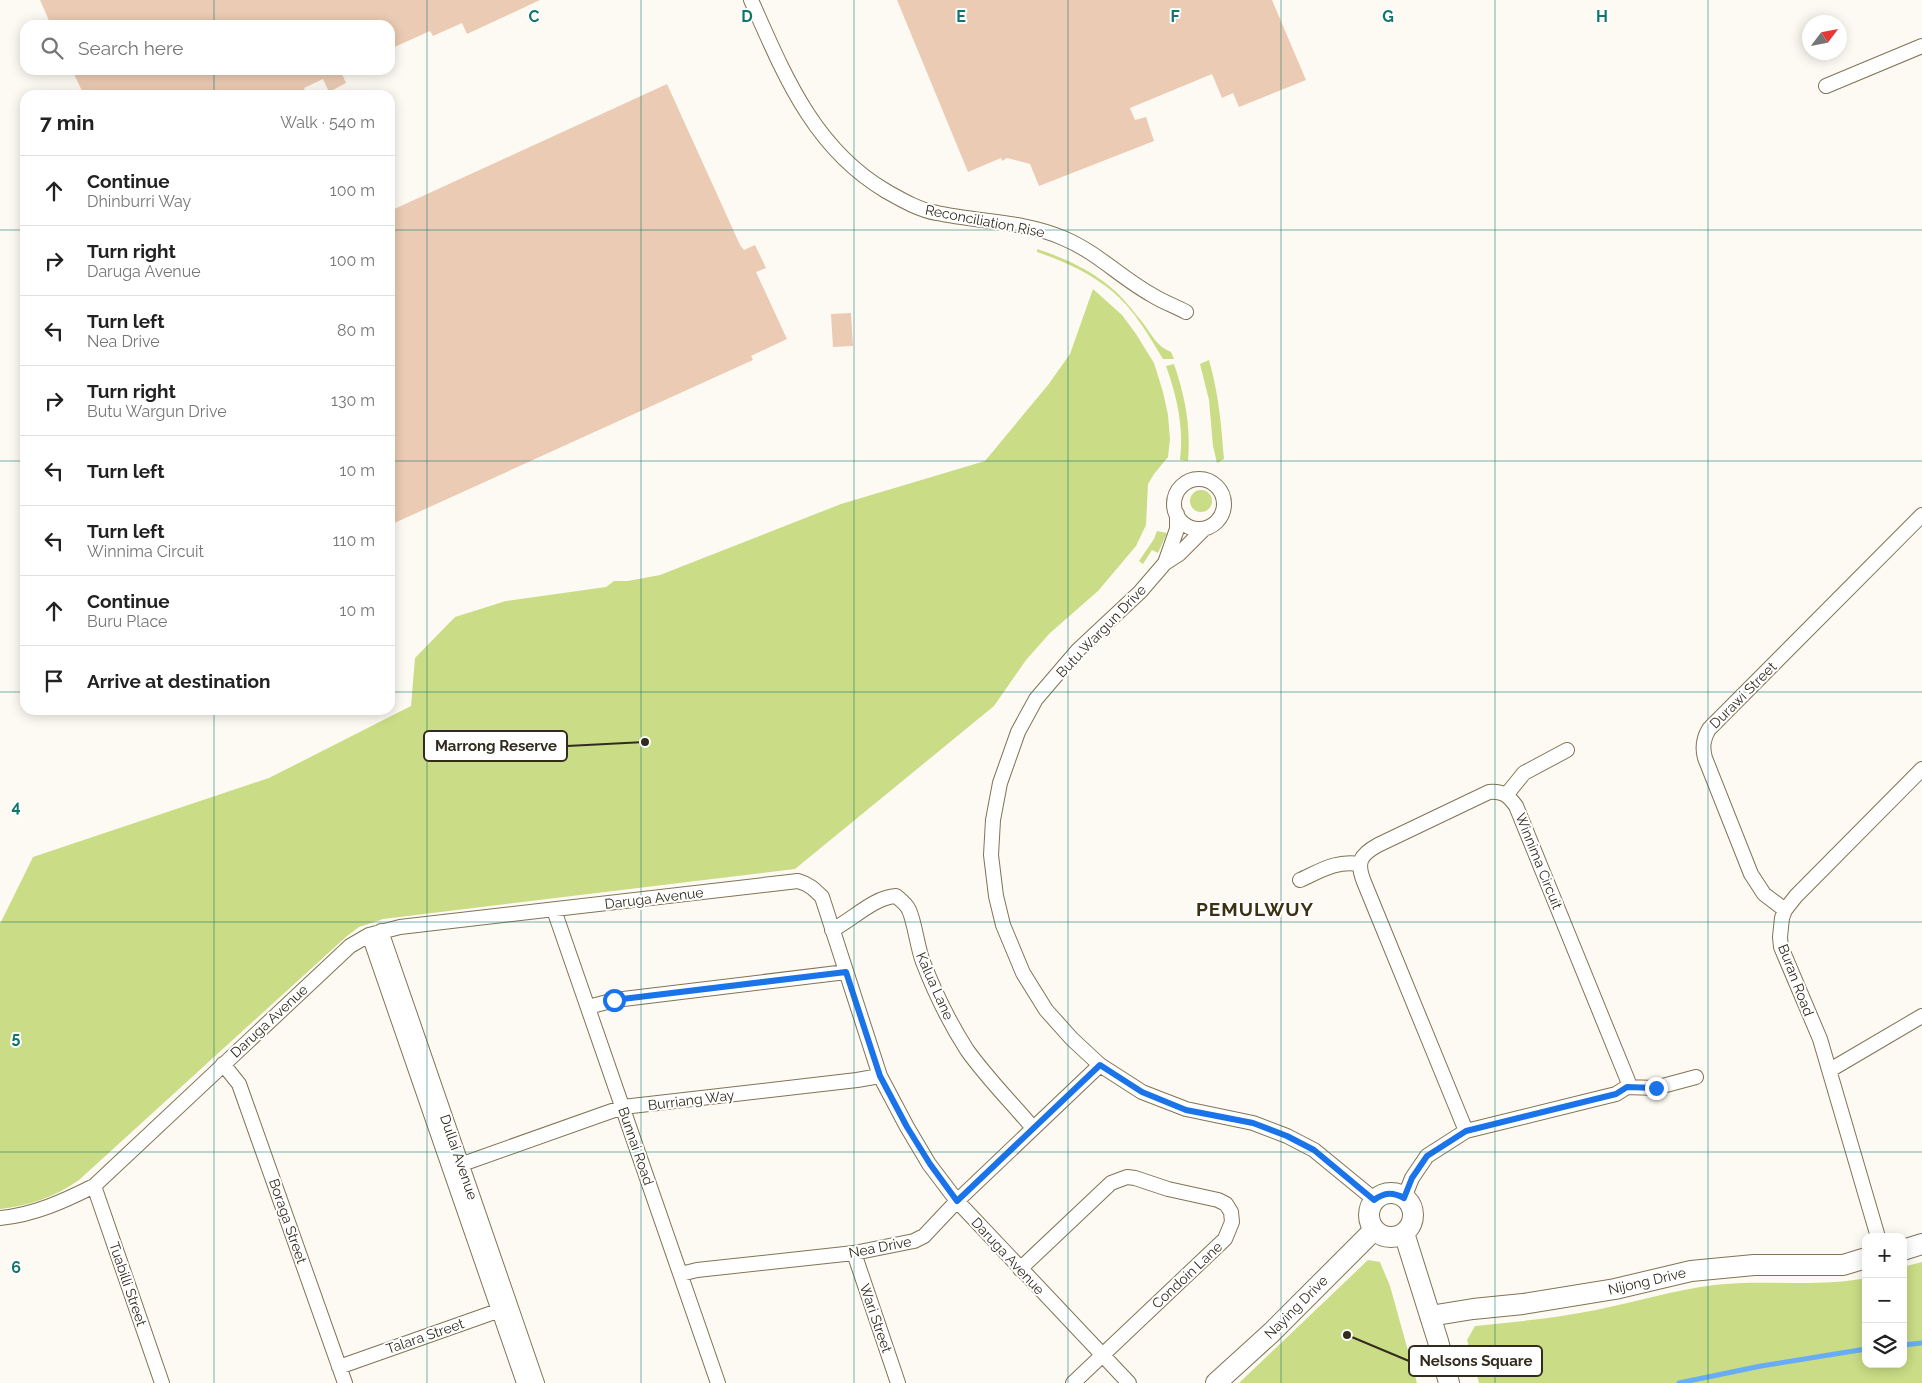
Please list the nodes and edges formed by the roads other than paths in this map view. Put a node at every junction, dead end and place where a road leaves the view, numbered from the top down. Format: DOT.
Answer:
graph roads {
  1 [pos="751,0"];
  2 [pos="1922,46"];
  3 [pos="1826,86"];
  4 [pos="1186,312"];
  5 [pos="1177,514"];
  6 [pos="1922,515"];
  7 [pos="1204,528"];
  8 [pos="1165,563"];
  9 [pos="1567,750"];
  10 [pos="1922,769"];
  11 [pos="1507,794"];
  12 [pos="1360,864"];
  13 [pos="1300,880"];
  14 [pos="554,910"];
  15 [pos="1785,910"];
  16 [pos="832,930"];
  17 [pos="375,933"];
  18 [pos="846,972"];
  19 [pos="588,1007"];
  20 [pos="1922,1016"];
  21 [pos="223,1064"];
  22 [pos="1100,1065"];
  23 [pos="1830,1070"];
  24 [pos="880,1076"];
  25 [pos="1696,1077"];
  26 [pos="1627,1087"];
  27 [pos="623,1107"];
  28 [pos="1033,1128"];
  29 [pos="1466,1131"];
  30 [pos="457,1166"];
  31 [pos="94,1186"];
  32 [pos="1404,1198"];
  33 [pos="1374,1200"];
  34 [pos="957,1201"];
  35 [pos="0,1218"];
  36 [pos="1374,1230"];
  37 [pos="1404,1233"];
  38 [pos="1877,1233"];
  39 [pos="1922,1244"];
  40 [pos="1907,1249"];
  41 [pos="854,1253"];
  42 [pos="1862,1259"];
  43 [pos="1020,1269"];
  44 [pos="681,1274"];
  45 [pos="505,1309"];
  46 [pos="1430,1316"];
  47 [pos="1102,1355"];
  48 [pos="339,1366"];
  49 [pos="162,1383"];
  50 [pos="345,1383"];
  51 [pos="524,1383"];
  52 [pos="537,1383"];
  53 [pos="718,1383"];
  54 [pos="898,1383"];
  55 [pos="1073,1383"];
  56 [pos="1129,1383"];
  57 [pos="1216,1383"];
  58 [pos="1449,1383"];
  1 -- 4 [label="street, Reconciliation Rise"];
  2 -- 3 [label="street"];
  5 -- 7 [label="street"];
  5 -- 7 [label="street, Butu Wargun Drive"];
  5 -- 8 [label="street, Butu Wargun Drive"];
  6 -- 15 [label="street, Durawi Street"];
  7 -- 8 [label="street, Butu Wargun Drive"];
  8 -- 22 [label="street, Butu Wargun Drive"];
  9 -- 11 [label="street"];
  10 -- 15 [label="street, Buran Road"];
  11 -- 12 [label="street"];
  11 -- 26 [label="street, Winnima Circuit"];
  12 -- 13 [label="street"];
  12 -- 29 [label="street"];
  14 -- 16 [label="street, Daruga Avenue"];
  14 -- 17 [label="street, Daruga Avenue"];
  14 -- 19 [label="street, Bunnai Road"];
  15 -- 23 [label="street, Buran Road"];
  16 -- 18 [label="street, Daruga Avenue"];
  16 -- 28 [label="street, Kalua Lane"];
  17 -- 21 [label="street, Daruga Avenue"];
  17 -- 30 [label="street, Dullai Avenue"];
  18 -- 19 [label="street"];
  18 -- 24 [label="street, Daruga Avenue"];
  19 -- 27 [label="street, Bunnai Road"];
  20 -- 23 [label="street"];
  21 -- 31 [label="street, Daruga Avenue"];
  21 -- 48 [label="street, Boraga Street"];
  22 -- 28 [label="street, Nea Drive"];
  22 -- 33 [label="street, Butu Wargun Drive"];
  23 -- 38 [label="street, Buran Road"];
  24 -- 27 [label="street, Burriang Way"];
  24 -- 34 [label="street, Daruga Avenue"];
  25 -- 26 [label="street"];
  26 -- 29 [label="street"];
  27 -- 30 [label="street, Burriang Way"];
  27 -- 44 [label="street, Bunnai Road"];
  28 -- 34 [label="street, Nea Drive"];
  29 -- 32 [label="street"];
  30 -- 45 [label="street, Dullai Avenue"];
  31 -- 35 [label="street, Daruga Avenue"];
  31 -- 49 [label="street, Tuabilli Street"];
  32 -- 33 [label="street"];
  32 -- 37 [label="street"];
  33 -- 36 [label="street"];
  34 -- 41 [label="street, Nea Drive"];
  34 -- 43 [label="street, Daruga Avenue"];
  36 -- 37 [label="street"];
  36 -- 57 [label="street, Naying Drive"];
  37 -- 46 [label="street"];
  39 -- 40 [label="street"];
  41 -- 44 [label="street, Nea Drive"];
  41 -- 54 [label="street, Wari Street"];
  42 -- 46 [label="street, Nijong Drive"];
  43 -- 47 [label="street, Daruga Avenue"];
  43 -- 47 [label="street, Condoin Lane"];
  44 -- 53 [label="street, Bunnai Road"];
  45 -- 48 [label="street, Talara Street"];
  45 -- 51 [label="street, Dullai Avenue"];
  45 -- 52 [label="street, Dullai Avenue"];
  46 -- 58 [label="street"];
  47 -- 55 [label="street, Condoin Lane"];
  47 -- 56 [label="street, Daruga Avenue"];
  48 -- 50 [label="street, Boraga Street"];
}
